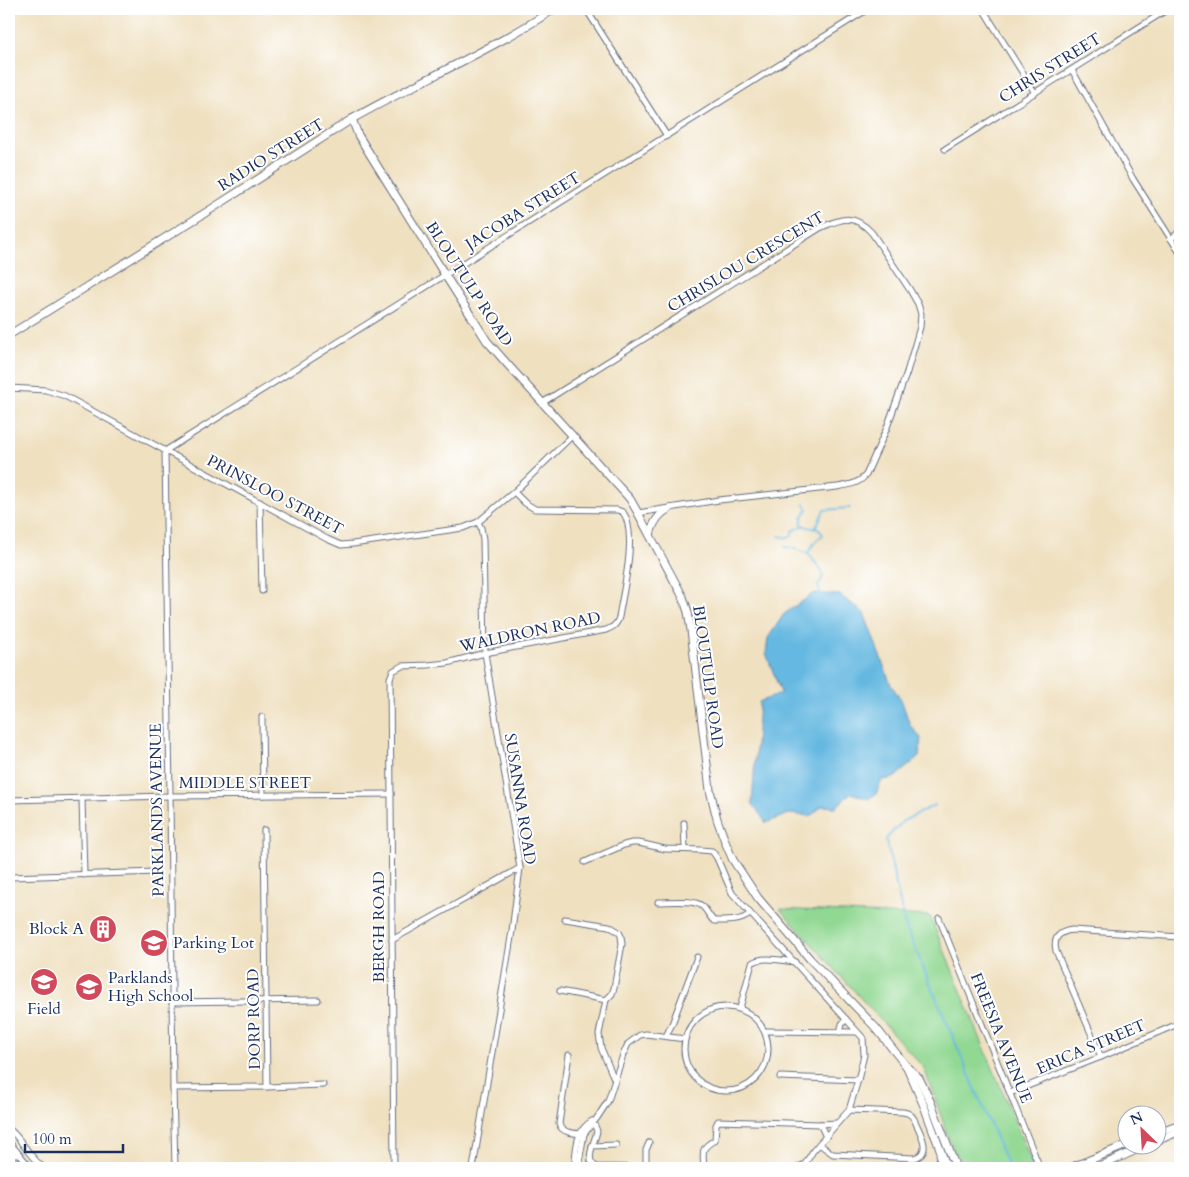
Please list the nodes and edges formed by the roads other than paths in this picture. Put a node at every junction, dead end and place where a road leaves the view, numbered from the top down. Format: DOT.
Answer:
graph roads {
  1 [pos="554,9"];
  2 [pos="586,9"];
  3 [pos="868,9"];
  4 [pos="983,9"];
  5 [pos="1168,9"];
  6 [pos="1072,70"];
  7 [pos="1035,93"];
  8 [pos="352,119"];
  9 [pos="666,136"];
  10 [pos="945,148"];
  11 [pos="1180,231"];
  12 [pos="1171,239"];
  13 [pos="1180,253"];
  14 [pos="445,275"];
  15 [pos="9,335"];
  16 [pos="9,388"];
  17 [pos="542,403"];
  18 [pos="572,436"];
  19 [pos="165,451"];
  20 [pos="514,492"];
  21 [pos="260,502"];
  22 [pos="669,509"];
  23 [pos="638,513"];
  24 [pos="478,522"];
  25 [pos="650,535"];
  26 [pos="262,591"];
  27 [pos="485,653"];
  28 [pos="389,686"];
  29 [pos="262,718"];
  30 [pos="391,794"];
  31 [pos="263,795"];
  32 [pos="170,796"];
  33 [pos="82,798"];
  34 [pos="9,800"];
  35 [pos="684,823"];
  36 [pos="264,830"];
  37 [pos="685,850"];
  38 [pos="584,862"];
  39 [pos="520,868"];
  40 [pos="157,872"];
  41 [pos="84,875"];
  42 [pos="11,877"];
  43 [pos="658,902"];
  44 [pos="750,914"];
  45 [pos="565,918"];
  46 [pos="939,918"];
  47 [pos="1180,937"];
  48 [pos="392,940"];
  49 [pos="698,957"];
  50 [pos="795,962"];
  51 [pos="560,990"];
  52 [pos="318,1000"];
  53 [pos="606,1000"];
  54 [pos="266,1001"];
  55 [pos="172,1002"];
  56 [pos="740,1008"];
  57 [pos="846,1019"];
  58 [pos="1180,1022"];
  59 [pos="765,1031"];
  60 [pos="840,1032"];
  61 [pos="858,1032"];
  62 [pos="666,1036"];
  63 [pos="685,1039"];
  64 [pos="569,1055"];
  65 [pos="1100,1057"];
  66 [pos="907,1067"];
  67 [pos="780,1078"];
  68 [pos="858,1080"];
  69 [pos="615,1081"];
  70 [pos="323,1085"];
  71 [pos="267,1087"];
  72 [pos="173,1088"];
  73 [pos="1010,1093"];
  74 [pos="849,1110"];
  75 [pos="593,1122"];
  76 [pos="9,1123"];
  77 [pos="820,1124"];
  78 [pos="837,1124"];
  79 [pos="1180,1124"];
  80 [pos="9,1129"];
  81 [pos="1166,1129"];
  82 [pos="1180,1131"];
  83 [pos="14,1134"];
  84 [pos="582,1134"];
  85 [pos="826,1137"];
  86 [pos="1166,1137"];
  87 [pos="9,1142"];
  88 [pos="649,1143"];
  89 [pos="819,1144"];
  90 [pos="592,1146"];
  91 [pos="616,1146"];
  92 [pos="1116,1149"];
  93 [pos="940,1151"];
  94 [pos="1127,1154"];
  95 [pos="9,1155"];
  96 [pos="18,1155"];
  97 [pos="956,1166"];
  98 [pos="31,1168"];
  99 [pos="44,1168"];
  100 [pos="175,1168"];
  101 [pos="394,1168"];
  102 [pos="473,1168"];
  103 [pos="574,1168"];
  104 [pos="578,1168"];
  105 [pos="646,1168"];
  106 [pos="663,1168"];
  107 [pos="704,1168"];
  108 [pos="797,1168"];
  109 [pos="937,1168"];
  110 [pos="947,1168"];
  111 [pos="1040,1168"];
  112 [pos="1070,1168"];
  113 [pos="1096,1168"];
  1 -- 8 [label="street, RADIO STREET"];
  2 -- 9 [label="street"];
  3 -- 9 [label="street, JACOBA STREET"];
  4 -- 7 [label="street"];
  5 -- 6 [label="street, CHRIS STREET"];
  6 -- 7 [label="street, CHRIS STREET"];
  6 -- 12 [label="street"];
  7 -- 10 [label="street, CHRIS STREET"];
  8 -- 14 [label="street, BLOUTULP ROAD"];
  8 -- 15 [label="street, RADIO STREET"];
  9 -- 14 [label="street, JACOBA STREET"];
  11 -- 12 [label="street"];
  12 -- 13 [label="street"];
  14 -- 17 [label="street, BLOUTULP ROAD"];
  14 -- 19 [label="street, JACOBA STREET"];
  16 -- 19 [label="street, PRINSLOO STREET"];
  17 -- 18 [label="street, BLOUTULP ROAD"];
  17 -- 22 [label="street, CHRISLOU CRESCENT"];
  18 -- 20 [label="street, PRINSLOO STREET"];
  18 -- 23 [label="street, BLOUTULP ROAD"];
  19 -- 21 [label="street, PRINSLOO STREET"];
  19 -- 32 [label="street, PARKLANDS AVENUE"];
  20 -- 24 [label="street, PRINSLOO STREET"];
  20 -- 27 [label="street, WALDRON ROAD"];
  21 -- 24 [label="street, PRINSLOO STREET"];
  21 -- 26 [label="street"];
  22 -- 23 [label="street, CHRISLOU CRESCENT"];
  22 -- 25 [label="street"];
  23 -- 25 [label="street, BLOUTULP ROAD"];
  24 -- 27 [label="street, SUSANNA ROAD"];
  25 -- 66 [label="street, BLOUTULP ROAD"];
  27 -- 28 [label="street, WALDRON ROAD"];
  27 -- 39 [label="street, SUSANNA ROAD"];
  28 -- 30 [label="street, BERGH ROAD"];
  29 -- 31 [label="street"];
  30 -- 31 [label="street, MIDDLE STREET"];
  30 -- 48 [label="street, BERGH ROAD"];
  31 -- 32 [label="street, MIDDLE STREET"];
  32 -- 33 [label="street, MIDDLE STREET"];
  32 -- 55 [label="street, PARKLANDS AVENUE"];
  33 -- 34 [label="street, MIDDLE STREET"];
  33 -- 41 [label="street"];
  35 -- 37 [label="street"];
  36 -- 54 [label="street, DORP ROAD"];
  37 -- 38 [label="street"];
  37 -- 44 [label="street"];
  39 -- 48 [label="street"];
  39 -- 102 [label="street, SUSANNA ROAD"];
  40 -- 41 [label="street"];
  41 -- 42 [label="street"];
  43 -- 44 [label="street"];
  44 -- 50 [label="street"];
  45 -- 53 [label="street"];
  46 -- 73 [label="street, FREESIA AVENUE"];
  47 -- 65 [label="street"];
  48 -- 101 [label="street, BERGH ROAD"];
  49 -- 62 [label="street"];
  50 -- 56 [label="street"];
  50 -- 57 [label="street"];
  51 -- 53 [label="street"];
  52 -- 54 [label="street"];
  53 -- 69 [label="street"];
  54 -- 55 [label="street"];
  54 -- 71 [label="street, DORP ROAD"];
  55 -- 72 [label="street, PARKLANDS AVENUE"];
  56 -- 59 [label="street"];
  56 -- 63 [label="street"];
  57 -- 60 [label="street"];
  57 -- 61 [label="street"];
  58 -- 65 [label="street, ERICA STREET"];
  59 -- 60 [label="street"];
  59 -- 63 [label="street"];
  60 -- 61 [label="street"];
  61 -- 68 [label="street"];
  62 -- 63 [label="street"];
  62 -- 69 [label="street"];
  64 -- 84 [label="street"];
  65 -- 73 [label="street, ERICA STREET"];
  66 -- 93 [label="street, BLOUTULP ROAD"];
  66 -- 97 [label="street, BLOUTULP ROAD"];
  67 -- 68 [label="street"];
  68 -- 74 [label="street"];
  69 -- 75 [label="street"];
  70 -- 71 [label="street"];
  71 -- 72 [label="street"];
  72 -- 100 [label="street, PARKLANDS AVENUE"];
  73 -- 111 [label="street, FREESIA AVENUE"];
  74 -- 78 [label="street"];
  74 -- 89 [label="street"];
  75 -- 84 [label="street"];
  75 -- 90 [label="street"];
  76 -- 83 [label="street"];
  77 -- 78 [label="street"];
  77 -- 85 [label="street"];
  77 -- 107 [label="street"];
  78 -- 85 [label="street"];
  79 -- 81 [label="street"];
  80 -- 83 [label="street"];
  82 -- 86 [label="street"];
  83 -- 99 [label="street"];
  84 -- 103 [label="street"];
  84 -- 104 [label="street"];
  85 -- 89 [label="street"];
  87 -- 96 [label="street"];
  88 -- 105 [label="street"];
  89 -- 108 [label="street"];
  90 -- 91 [label="street"];
  90 -- 105 [label="street"];
  92 -- 112 [label="street"];
  93 -- 109 [label="street"];
  93 -- 110 [label="street, BLOUTULP ROAD"];
  94 -- 113 [label="street"];
  95 -- 96 [label="street"];
  96 -- 98 [label="street"];
  105 -- 106 [label="street"];
}
